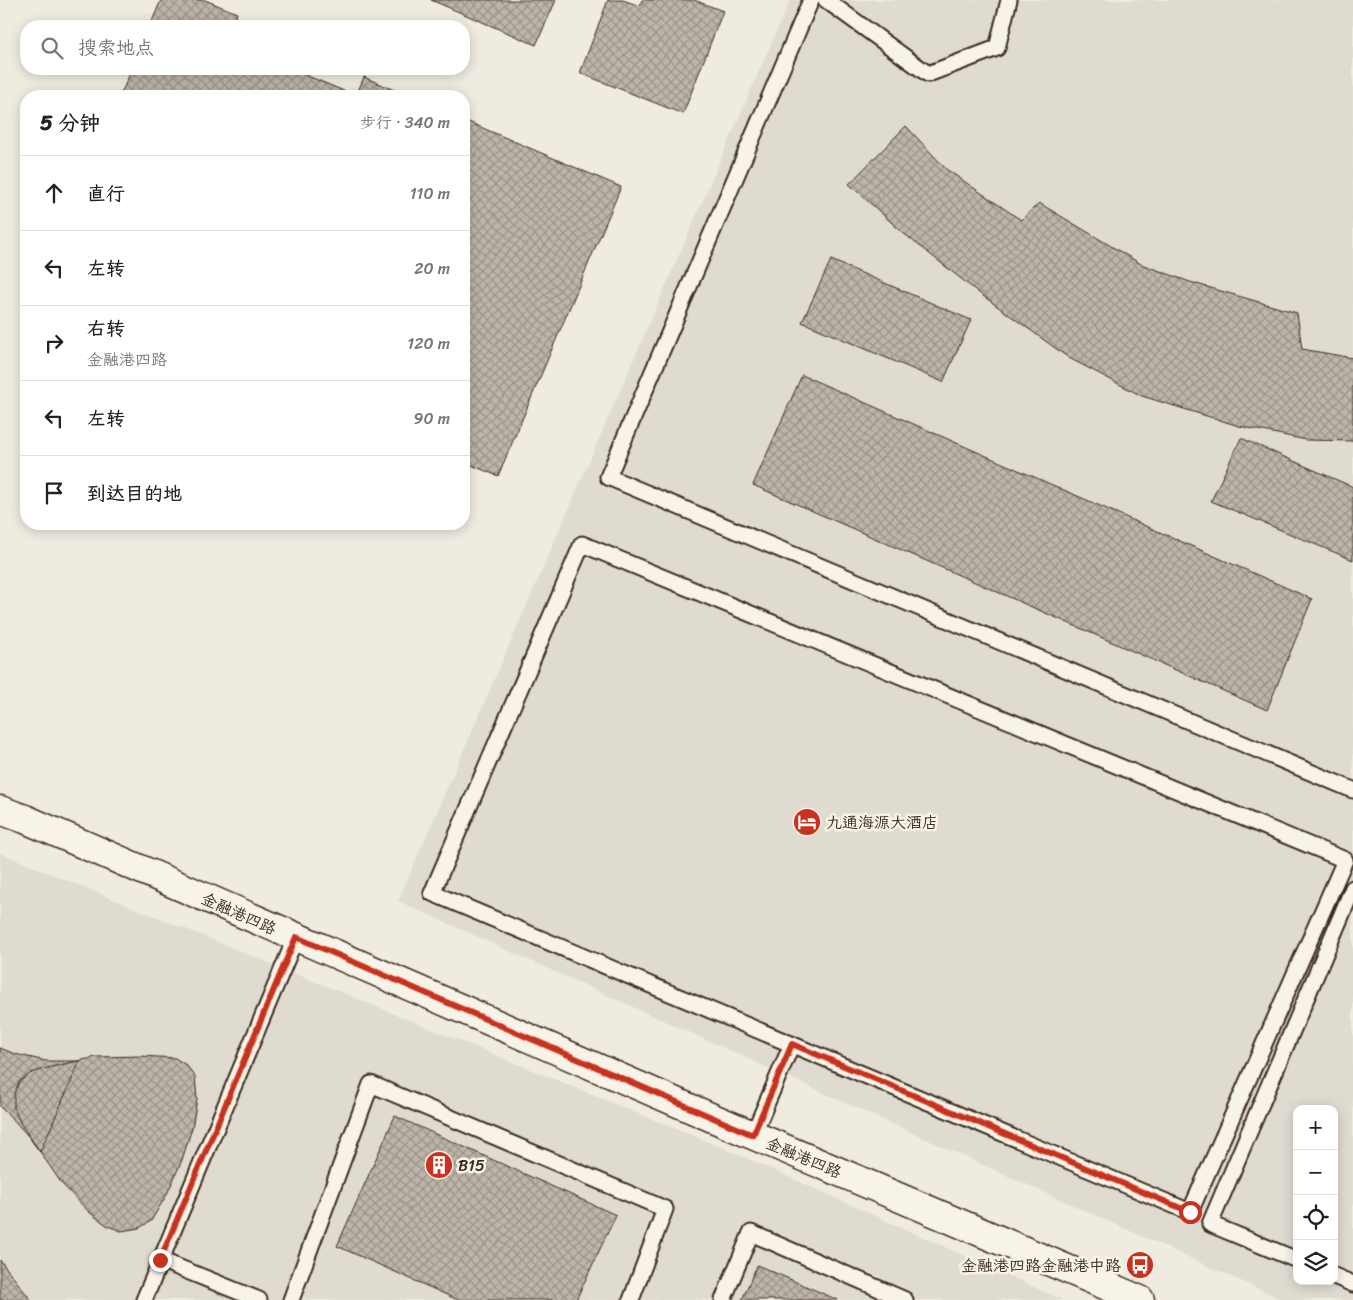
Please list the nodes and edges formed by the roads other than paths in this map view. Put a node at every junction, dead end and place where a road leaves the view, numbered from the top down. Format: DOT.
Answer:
graph roads {
  1 [pos="811,0"];
  2 [pos="826,0"];
  3 [pos="1009,0"];
  4 [pos="1353,790"];
  5 [pos="0,810"];
  6 [pos="1353,888"];
  7 [pos="296,937"];
  8 [pos="792,1044"];
  9 [pos="753,1135"];
  10 [pos="1293,1258"];
  11 [pos="160,1260"];
  12 [pos="1338,1278"];
  13 [pos="1353,1284"];
  14 [pos="144,1300"];
  15 [pos="259,1300"];
  16 [pos="291,1300"];
  17 [pos="631,1300"];
  18 [pos="723,1300"];
  19 [pos="905,1300"];
  20 [pos="1140,1300"];
  1 -- 4 [label="lane"];
  2 -- 3 [label="lane"];
  5 -- 7 [label="street, 金融港四路"];
  6 -- 10 [label="lane"];
  7 -- 9 [label="street, 金融港四路"];
  7 -- 11 [label="lane"];
  8 -- 8 [label="lane"];
  8 -- 9 [label="lane"];
  9 -- 20 [label="street, 金融港四路"];
  11 -- 14 [label="lane"];
  11 -- 15 [label="lane"];
  12 -- 13 [label="lane"];
  16 -- 17 [label="lane"];
  18 -- 19 [label="lane"];
}
